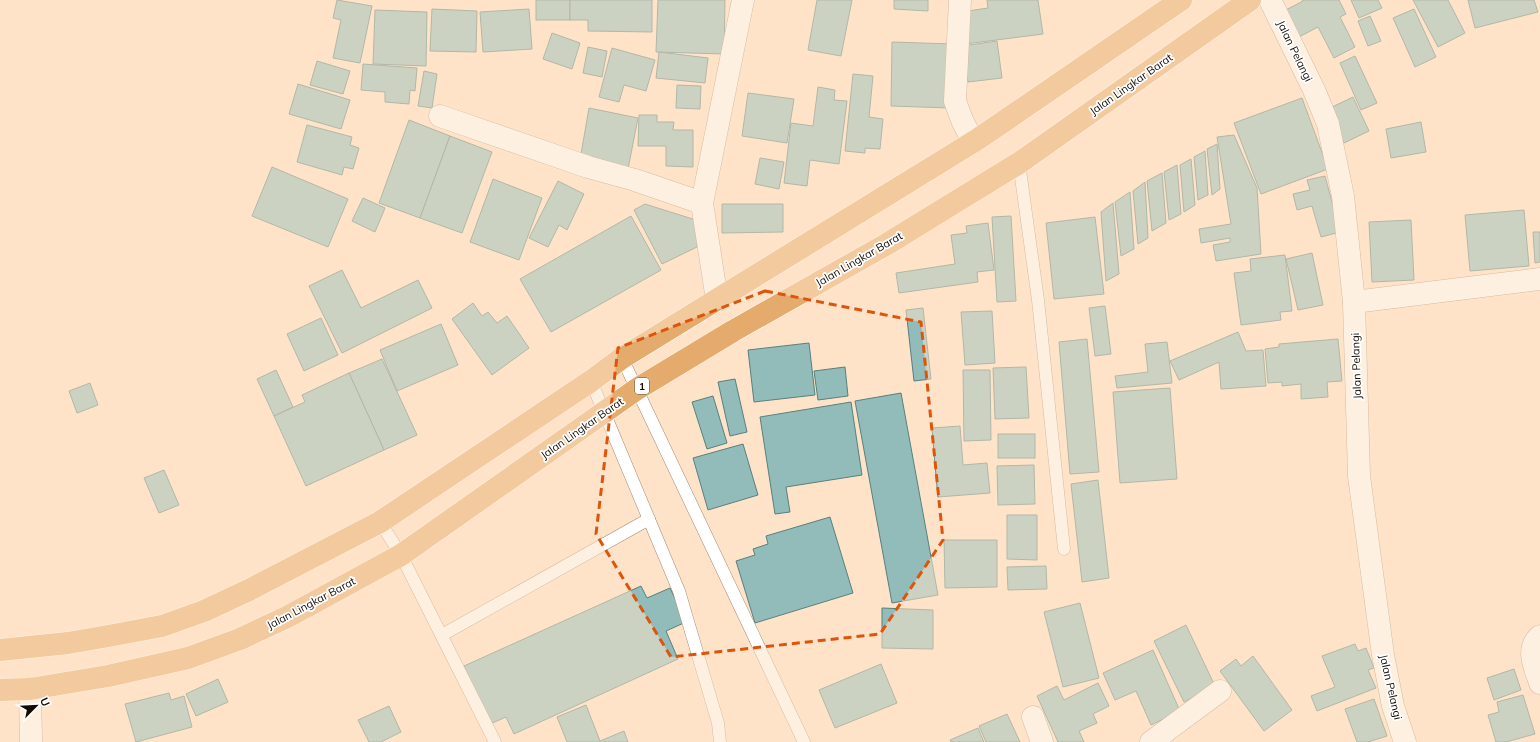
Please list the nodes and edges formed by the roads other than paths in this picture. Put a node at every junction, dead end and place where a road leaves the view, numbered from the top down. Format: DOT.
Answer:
graph roads {
  1 [pos="744,0"];
  2 [pos="960,0"];
  3 [pos="1181,0"];
  4 [pos="1250,0"];
  5 [pos="1270,0"];
  6 [pos="440,116"];
  7 [pos="973,142"];
  8 [pos="1019,163"];
  9 [pos="702,203"];
  10 [pos="1540,279"];
  11 [pos="717,300"];
  12 [pos="1354,302"];
  13 [pos="622,358"];
  14 [pos="591,381"];
  15 [pos="637,389"];
  16 [pos="604,412"];
  17 [pos="649,519"];
  18 [pos="380,522"];
  19 [pos="1064,549"];
  20 [pos="401,554"];
  21 [pos="442,635"];
  22 [pos="1540,636"];
  23 [pos="0,650"];
  24 [pos="1540,683"];
  25 [pos="30,689"];
  26 [pos="0,690"];
  27 [pos="1220,691"];
  28 [pos="1033,716"];
  29 [pos="31,742"];
  30 [pos="495,742"];
  31 [pos="720,742"];
  32 [pos="804,742"];
  33 [pos="1042,742"];
  34 [pos="1151,742"];
  35 [pos="1406,742"];
  1 -- 9 [label="street"];
  2 -- 7 [label="street"];
  3 -- 7 [label="highway"];
  4 -- 8 [label="highway, Jalan Lingkar Barat / 1"];
  5 -- 12 [label="street, Jalan Pelangi"];
  6 -- 9 [label="street"];
  7 -- 11 [label="highway"];
  8 -- 15 [label="highway, Jalan Lingkar Barat / 1"];
  8 -- 19 [label="lane"];
  9 -- 11 [label="street"];
  10 -- 12 [label="street"];
  11 -- 13 [label="highway"];
  12 -- 35 [label="street, Jalan Pelangi"];
  13 -- 14 [label="highway"];
  13 -- 15 [label="lane"];
  14 -- 16 [label="lane"];
  14 -- 18 [label="highway"];
  15 -- 16 [label="highway, Jalan Lingkar Barat / 1"];
  15 -- 32 [label="lane"];
  16 -- 17 [label="lane"];
  16 -- 20 [label="highway, Jalan Lingkar Barat / 1"];
  17 -- 21 [label="lane"];
  17 -- 31 [label="lane"];
  18 -- 20 [label="lane"];
  18 -- 23 [label="highway"];
  20 -- 21 [label="lane"];
  20 -- 25 [label="highway, Jalan Lingkar Barat / 1"];
  21 -- 30 [label="lane"];
  22 -- 24 [label="street"];
  25 -- 26 [label="highway, Jalan Lingkar Barat / 1"];
  25 -- 29 [label="street"];
  27 -- 34 [label="street"];
  28 -- 33 [label="street"];
}
